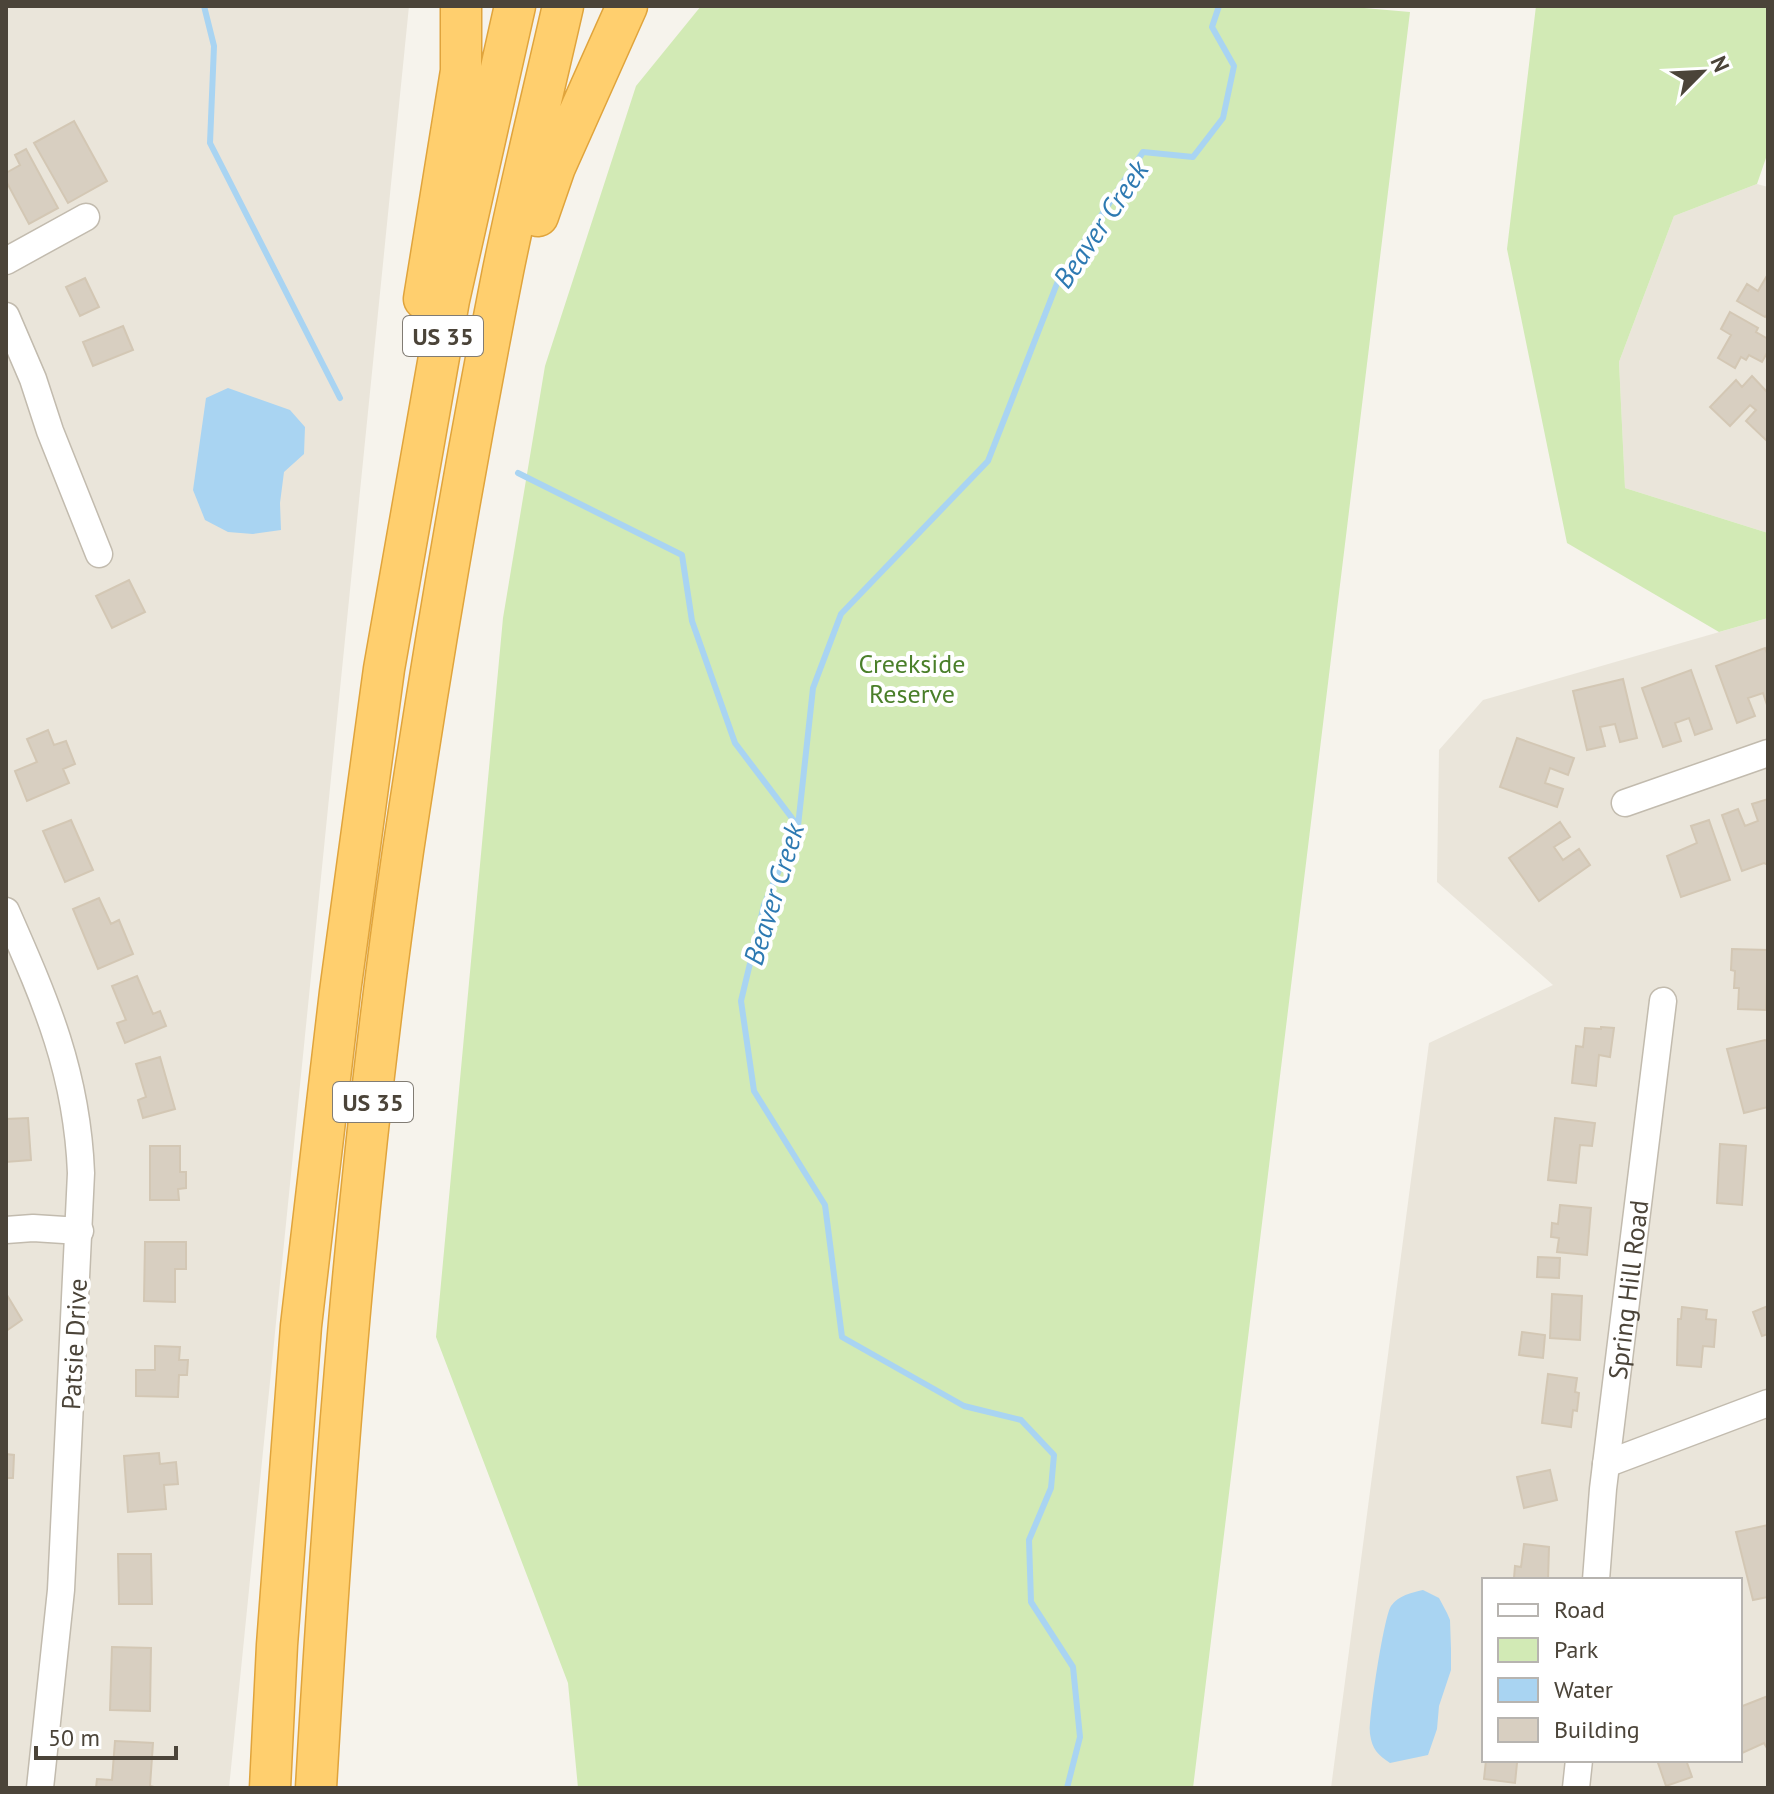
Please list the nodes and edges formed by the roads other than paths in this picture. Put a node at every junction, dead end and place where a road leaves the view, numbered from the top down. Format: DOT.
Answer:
graph roads {
  1 [pos="461,6"];
  2 [pos="515,6"];
  3 [pos="563,6"];
  4 [pos="627,6"];
  5 [pos="86,217"];
  6 [pos="6,261"];
  7 [pos="6,316"];
  8 [pos="475,422"];
  9 [pos="99,554"];
  10 [pos="384,669"];
  11 [pos="1768,753"];
  12 [pos="1625,803"];
  13 [pos="6,911"];
  14 [pos="1663,1001"];
  15 [pos="6,1230"];
  16 [pos="80,1231"];
  17 [pos="1768,1403"];
  18 [pos="1606,1464"];
  19 [pos="1596,1578"];
  20 [pos="1579,1762"];
  21 [pos="40,1788"];
  22 [pos="270,1788"];
  23 [pos="316,1788"];
  24 [pos="1576,1788"];
  1 -- 10 [label="highway"];
  2 -- 10 [label="highway, US 35"];
  3 -- 8 [label="highway, US 35"];
  4 -- 8 [label="highway"];
  5 -- 6 [label="street"];
  7 -- 9 [label="street"];
  8 -- 23 [label="highway, US 35"];
  10 -- 22 [label="highway, US 35"];
  11 -- 12 [label="street"];
  13 -- 16 [label="street, Patsie Drive"];
  14 -- 18 [label="street, Spring Hill Road"];
  15 -- 16 [label="street"];
  16 -- 21 [label="street, Patsie Drive"];
  17 -- 18 [label="street"];
  18 -- 19 [label="street, Spring Hill Road"];
  20 -- 24 [label="street"];
}
